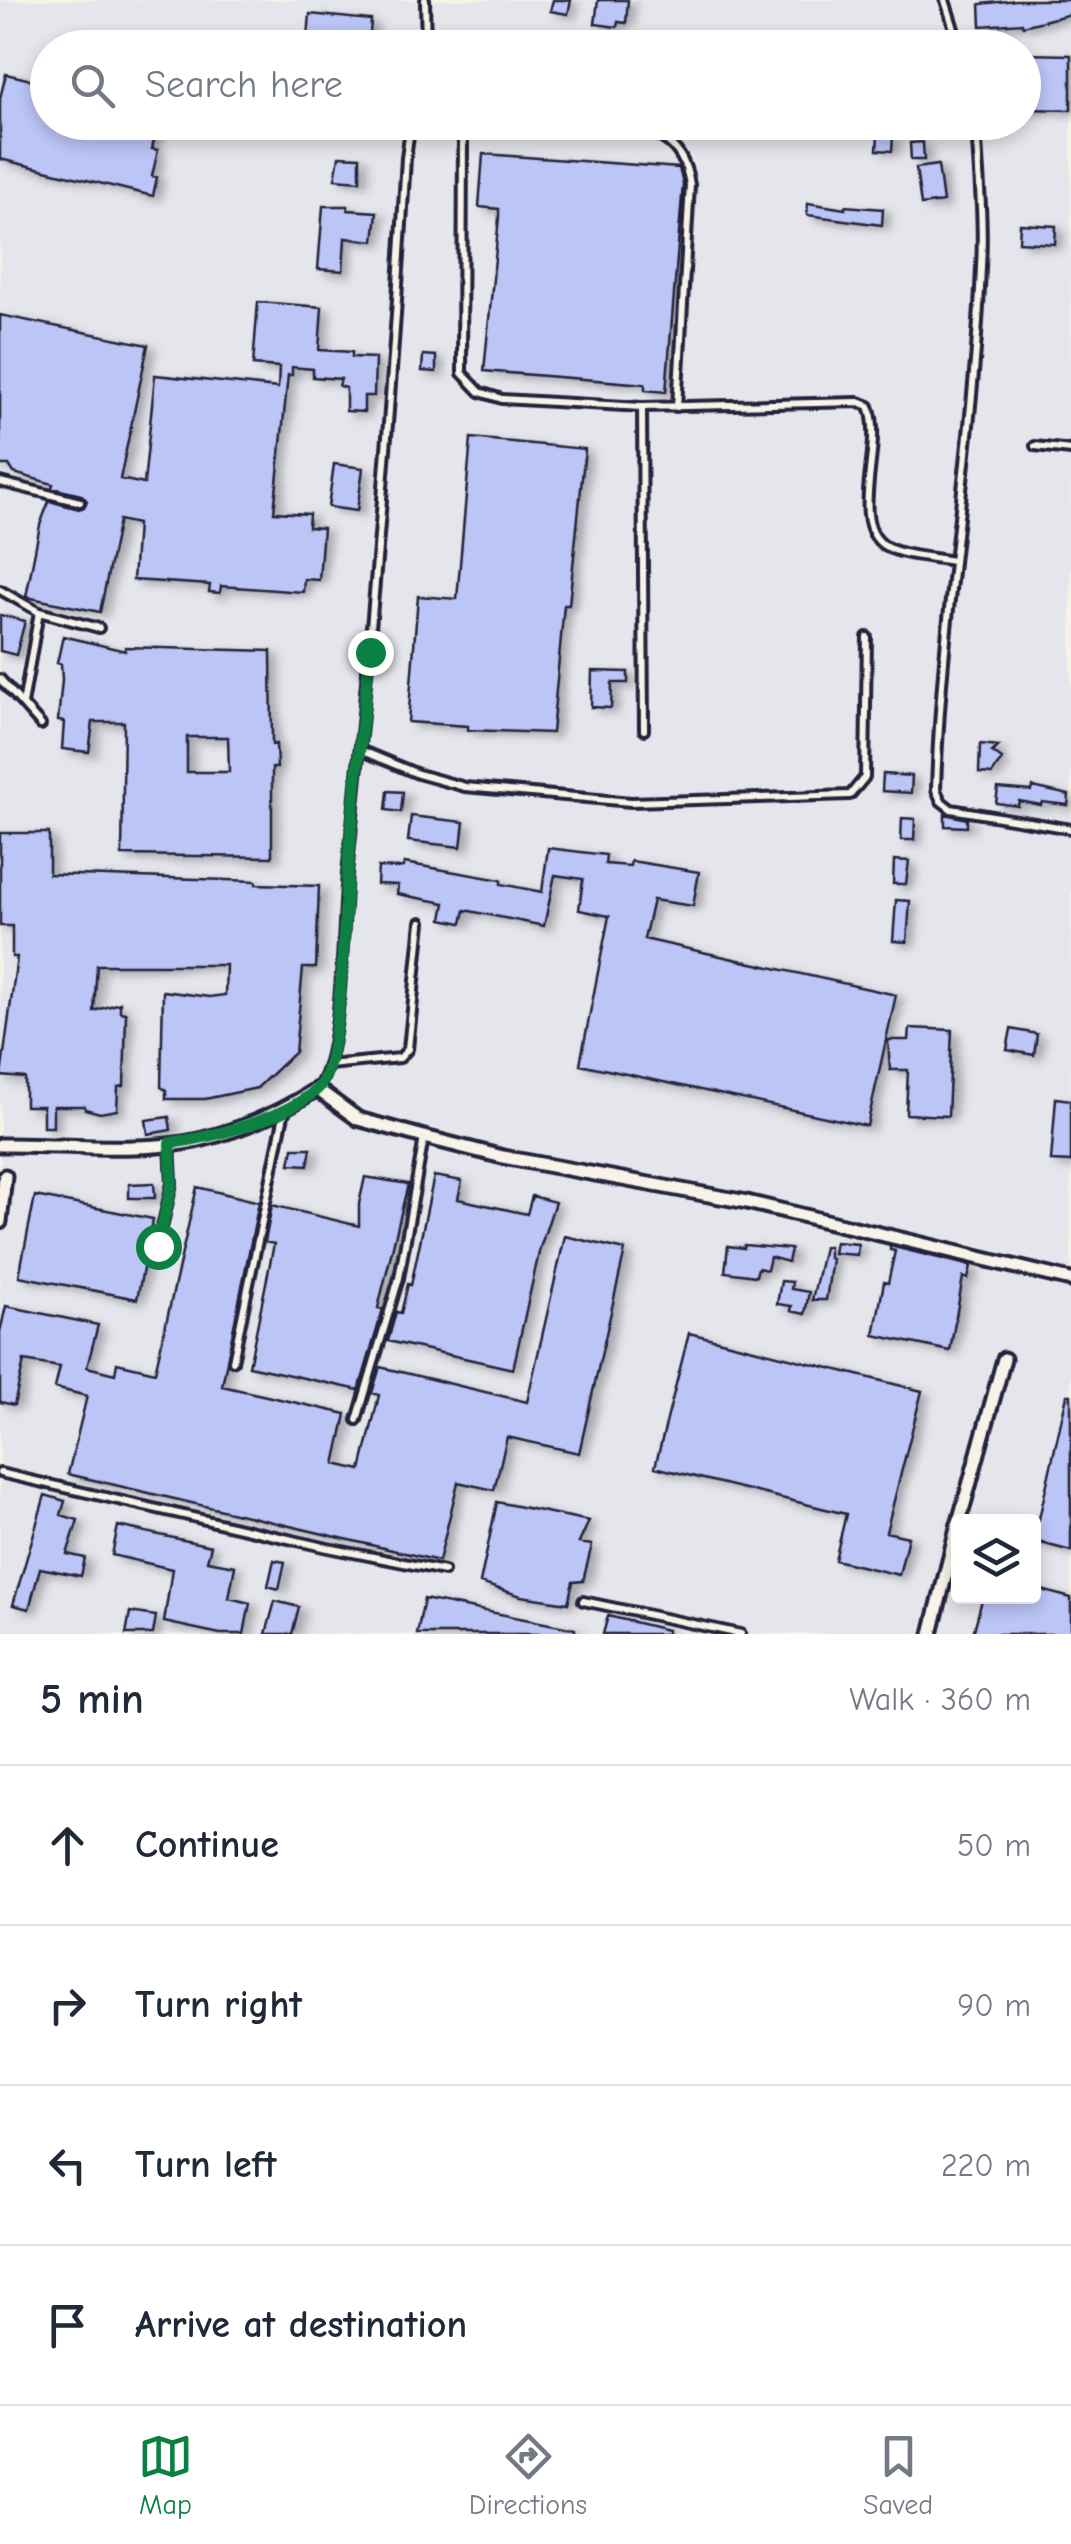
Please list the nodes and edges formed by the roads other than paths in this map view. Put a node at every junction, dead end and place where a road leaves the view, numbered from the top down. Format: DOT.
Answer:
graph roads {
  1 [pos="425,0"];
  2 [pos="945,0"];
  3 [pos="428,30"];
  4 [pos="954,30"];
  5 [pos="409,140"];
  6 [pos="464,140"];
  7 [pos="669,140"];
  8 [pos="977,140"];
  9 [pos="642,407"];
  10 [pos="677,407"];
  11 [pos="1035,446"];
  12 [pos="1071,450"];
  13 [pos="0,482"];
  14 [pos="80,502"];
  15 [pos="953,561"];
  16 [pos="0,590"];
  17 [pos="39,612"];
  18 [pos="99,628"];
  19 [pos="868,637"];
  20 [pos="0,679"];
  21 [pos="23,704"];
  22 [pos="41,725"];
  23 [pos="644,730"];
  24 [pos="360,750"];
  25 [pos="1071,828"];
  26 [pos="422,922"];
  27 [pos="329,1065"];
  28 [pos="318,1089"];
  29 [pos="286,1109"];
  30 [pos="424,1137"];
  31 [pos="170,1143"];
  32 [pos="0,1145"];
  33 [pos="5,1176"];
  34 [pos="0,1222"];
  35 [pos="158,1246"];
  36 [pos="1071,1280"];
  37 [pos="1004,1360"];
  38 [pos="233,1361"];
  39 [pos="357,1420"];
  40 [pos="0,1473"];
  41 [pos="961,1514"];
  42 [pos="951,1554"];
  43 [pos="444,1570"];
  44 [pos="583,1601"];
  45 [pos="741,1634"];
  46 [pos="930,1634"];
  1 -- 3 [label="lane"];
  2 -- 4 [label="lane"];
  5 -- 24 [label="lane"];
  6 -- 9 [label="lane"];
  7 -- 10 [label="lane"];
  8 -- 15 [label="lane"];
  9 -- 10 [label="lane"];
  9 -- 23 [label="lane"];
  10 -- 15 [label="lane"];
  11 -- 12 [label="lane"];
  13 -- 14 [label="lane"];
  15 -- 25 [label="lane"];
  16 -- 17 [label="lane"];
  17 -- 18 [label="lane"];
  17 -- 21 [label="lane"];
  19 -- 24 [label="lane"];
  20 -- 21 [label="lane"];
  21 -- 22 [label="lane"];
  24 -- 27 [label="lane"];
  26 -- 27 [label="lane"];
  27 -- 28 [label="lane"];
  28 -- 29 [label="street"];
  28 -- 30 [label="street"];
  29 -- 31 [label="street"];
  29 -- 38 [label="lane"];
  30 -- 36 [label="street"];
  30 -- 39 [label="lane"];
  31 -- 32 [label="street"];
  31 -- 35 [label="lane"];
  33 -- 34 [label="street"];
  37 -- 41 [label="street"];
  40 -- 43 [label="lane"];
  42 -- 46 [label="street"];
  44 -- 45 [label="lane"];
}
